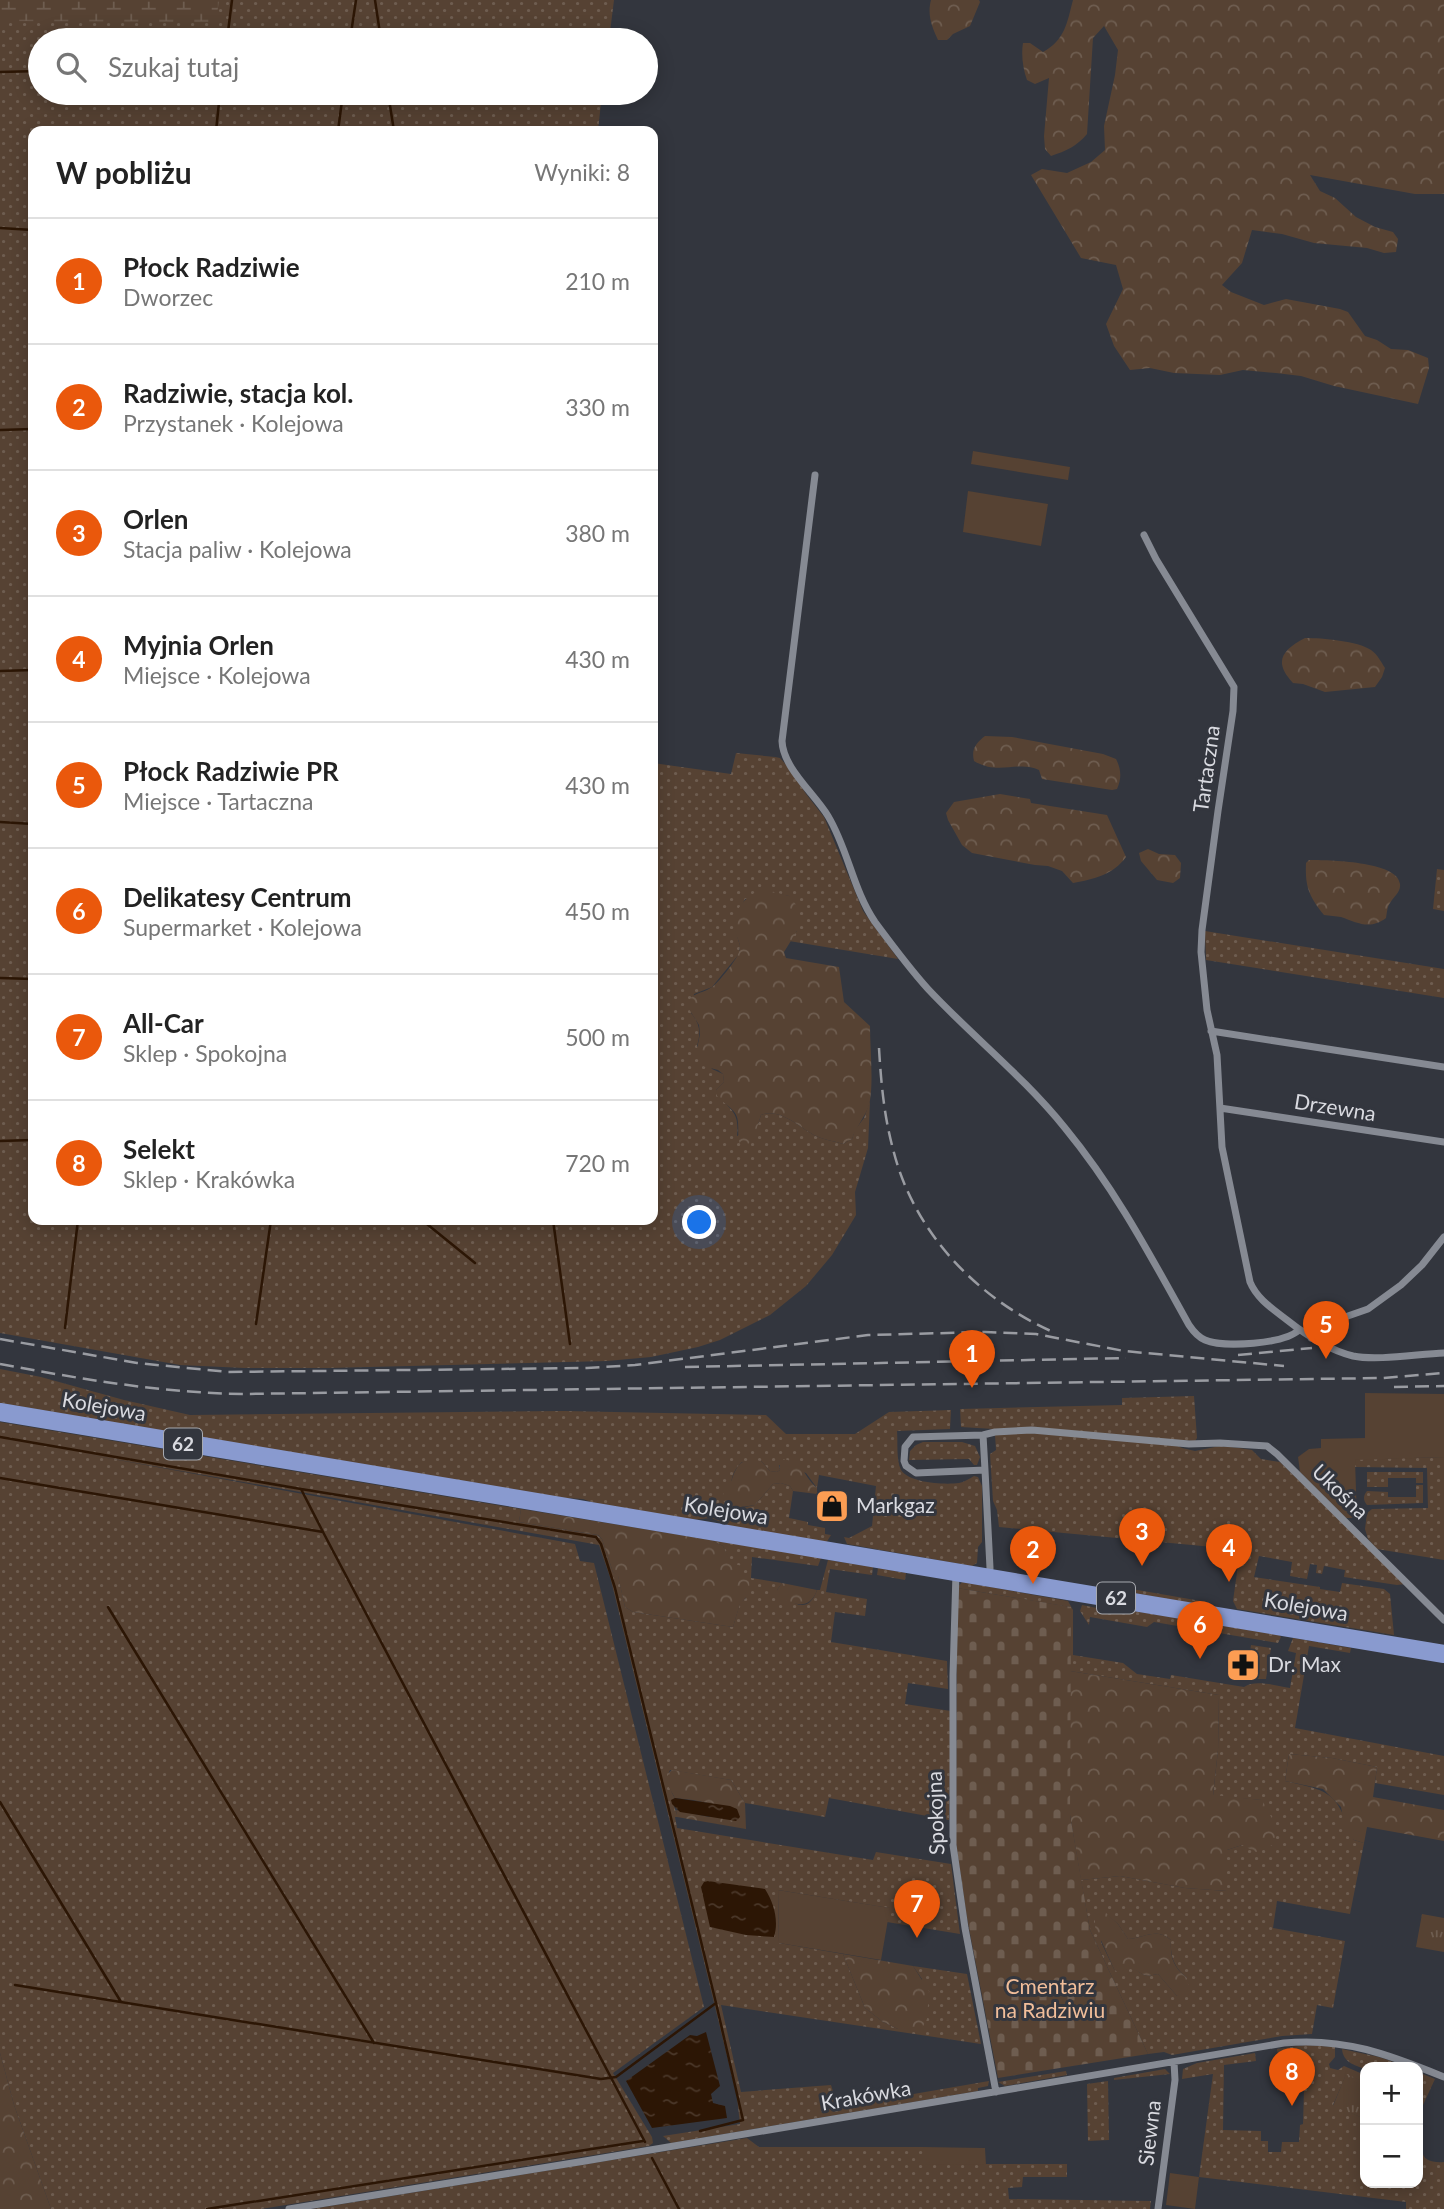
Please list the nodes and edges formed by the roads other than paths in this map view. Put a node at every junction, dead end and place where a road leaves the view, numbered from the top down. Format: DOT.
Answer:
graph roads {
  1 [pos="815,475"];
  2 [pos="1144,535"];
  3 [pos="1211,1031"];
  4 [pos="1444,1067"];
  5 [pos="1220,1108"];
  6 [pos="1444,1142"];
  7 [pos="1444,1237"];
  8 [pos="1299,1329"];
  9 [pos="1311,1338"];
  10 [pos="1444,1353"];
  11 [pos="0,1412"];
  12 [pos="983,1435"];
  13 [pos="985,1470"];
  14 [pos="956,1572"];
  15 [pos="989,1577"];
  16 [pos="1444,1620"];
  17 [pos="1444,1654"];
  18 [pos="1174,2062"];
  19 [pos="1444,2077"];
  20 [pos="996,2092"];
  21 [pos="289,2209"];
  22 [pos="1158,2209"];
  1 -- 8 [label="street"];
  2 -- 3 [label="street, Tartaczna"];
  3 -- 4 [label="street"];
  3 -- 5 [label="street, Tartaczna"];
  5 -- 6 [label="street, Drzewna"];
  5 -- 8 [label="street, Tartaczna"];
  7 -- 9 [label="street"];
  8 -- 9 [label="street, Tartaczna"];
  9 -- 10 [label="street, Tartaczna"];
  11 -- 14 [label="main road, Kolejowa / 62"];
  12 -- 13 [label="street"];
  12 -- 13 [label="street, Ukośna"];
  12 -- 16 [label="street, Ukośna"];
  13 -- 15 [label="street"];
  14 -- 15 [label="main road, Kolejowa / 62"];
  14 -- 20 [label="street, Spokojna"];
  15 -- 17 [label="main road, Kolejowa / 62"];
  18 -- 19 [label="street, Krakówka"];
  18 -- 20 [label="street, Krakówka"];
  18 -- 22 [label="street, Siewna"];
  20 -- 21 [label="street, Krakówka"];
}
